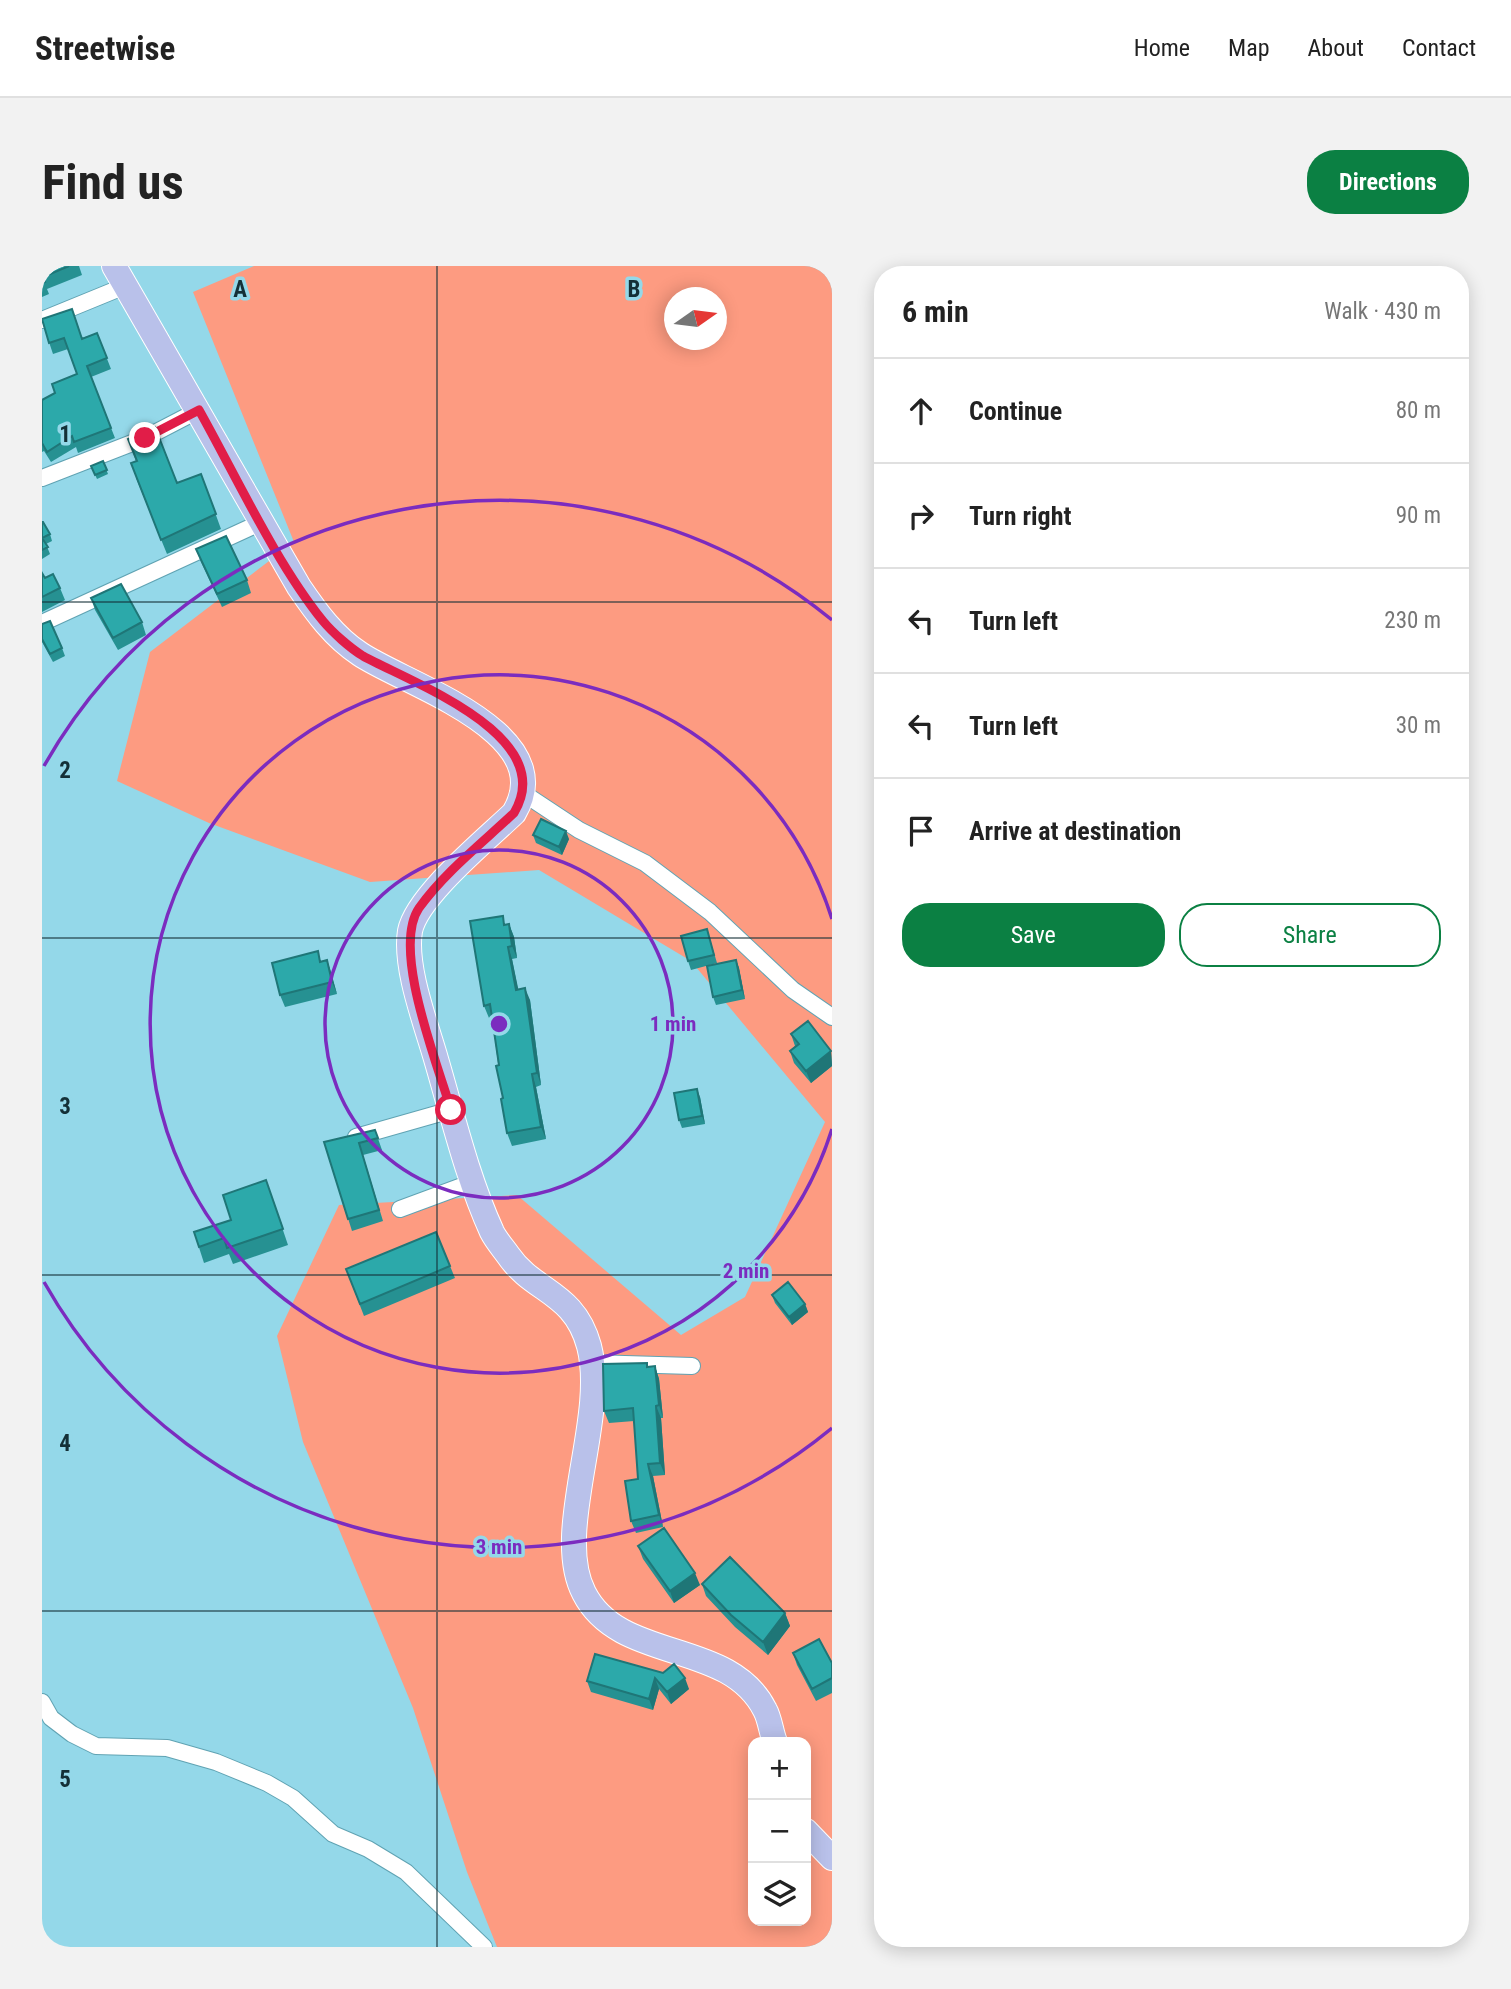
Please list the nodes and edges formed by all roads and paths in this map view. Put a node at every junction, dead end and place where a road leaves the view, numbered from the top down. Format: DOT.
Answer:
graph roads {
  1 [pos="119,276"];
  2 [pos="42,320"];
  3 [pos="199,410"];
  4 [pos="42,478"];
  5 [pos="262,522"];
  6 [pos="42,623"];
  7 [pos="523,793"];
  8 [pos="832,1017"];
  9 [pos="451,1110"];
  10 [pos="353,1138"];
  11 [pos="473,1182"];
  12 [pos="400,1209"];
  13 [pos="591,1363"];
  14 [pos="692,1366"];
  15 [pos="42,1702"];
  16 [pos="773,1737"];
  17 [pos="811,1835"];
  18 [pos="832,1858"];
  19 [pos="484,1947"];
  1 -- 2 [label="street"];
  1 -- 3 [label="main road"];
  3 -- 4 [label="street"];
  3 -- 5 [label="main road"];
  5 -- 6 [label="street"];
  5 -- 7 [label="main road"];
  7 -- 8 [label="street"];
  7 -- 9 [label="main road"];
  9 -- 10 [label="street"];
  9 -- 11 [label="main road"];
  11 -- 12 [label="street"];
  11 -- 13 [label="main road"];
  13 -- 14 [label="street"];
  13 -- 16 [label="main road"];
  15 -- 19 [label="street"];
  17 -- 18 [label="main road"];
}
